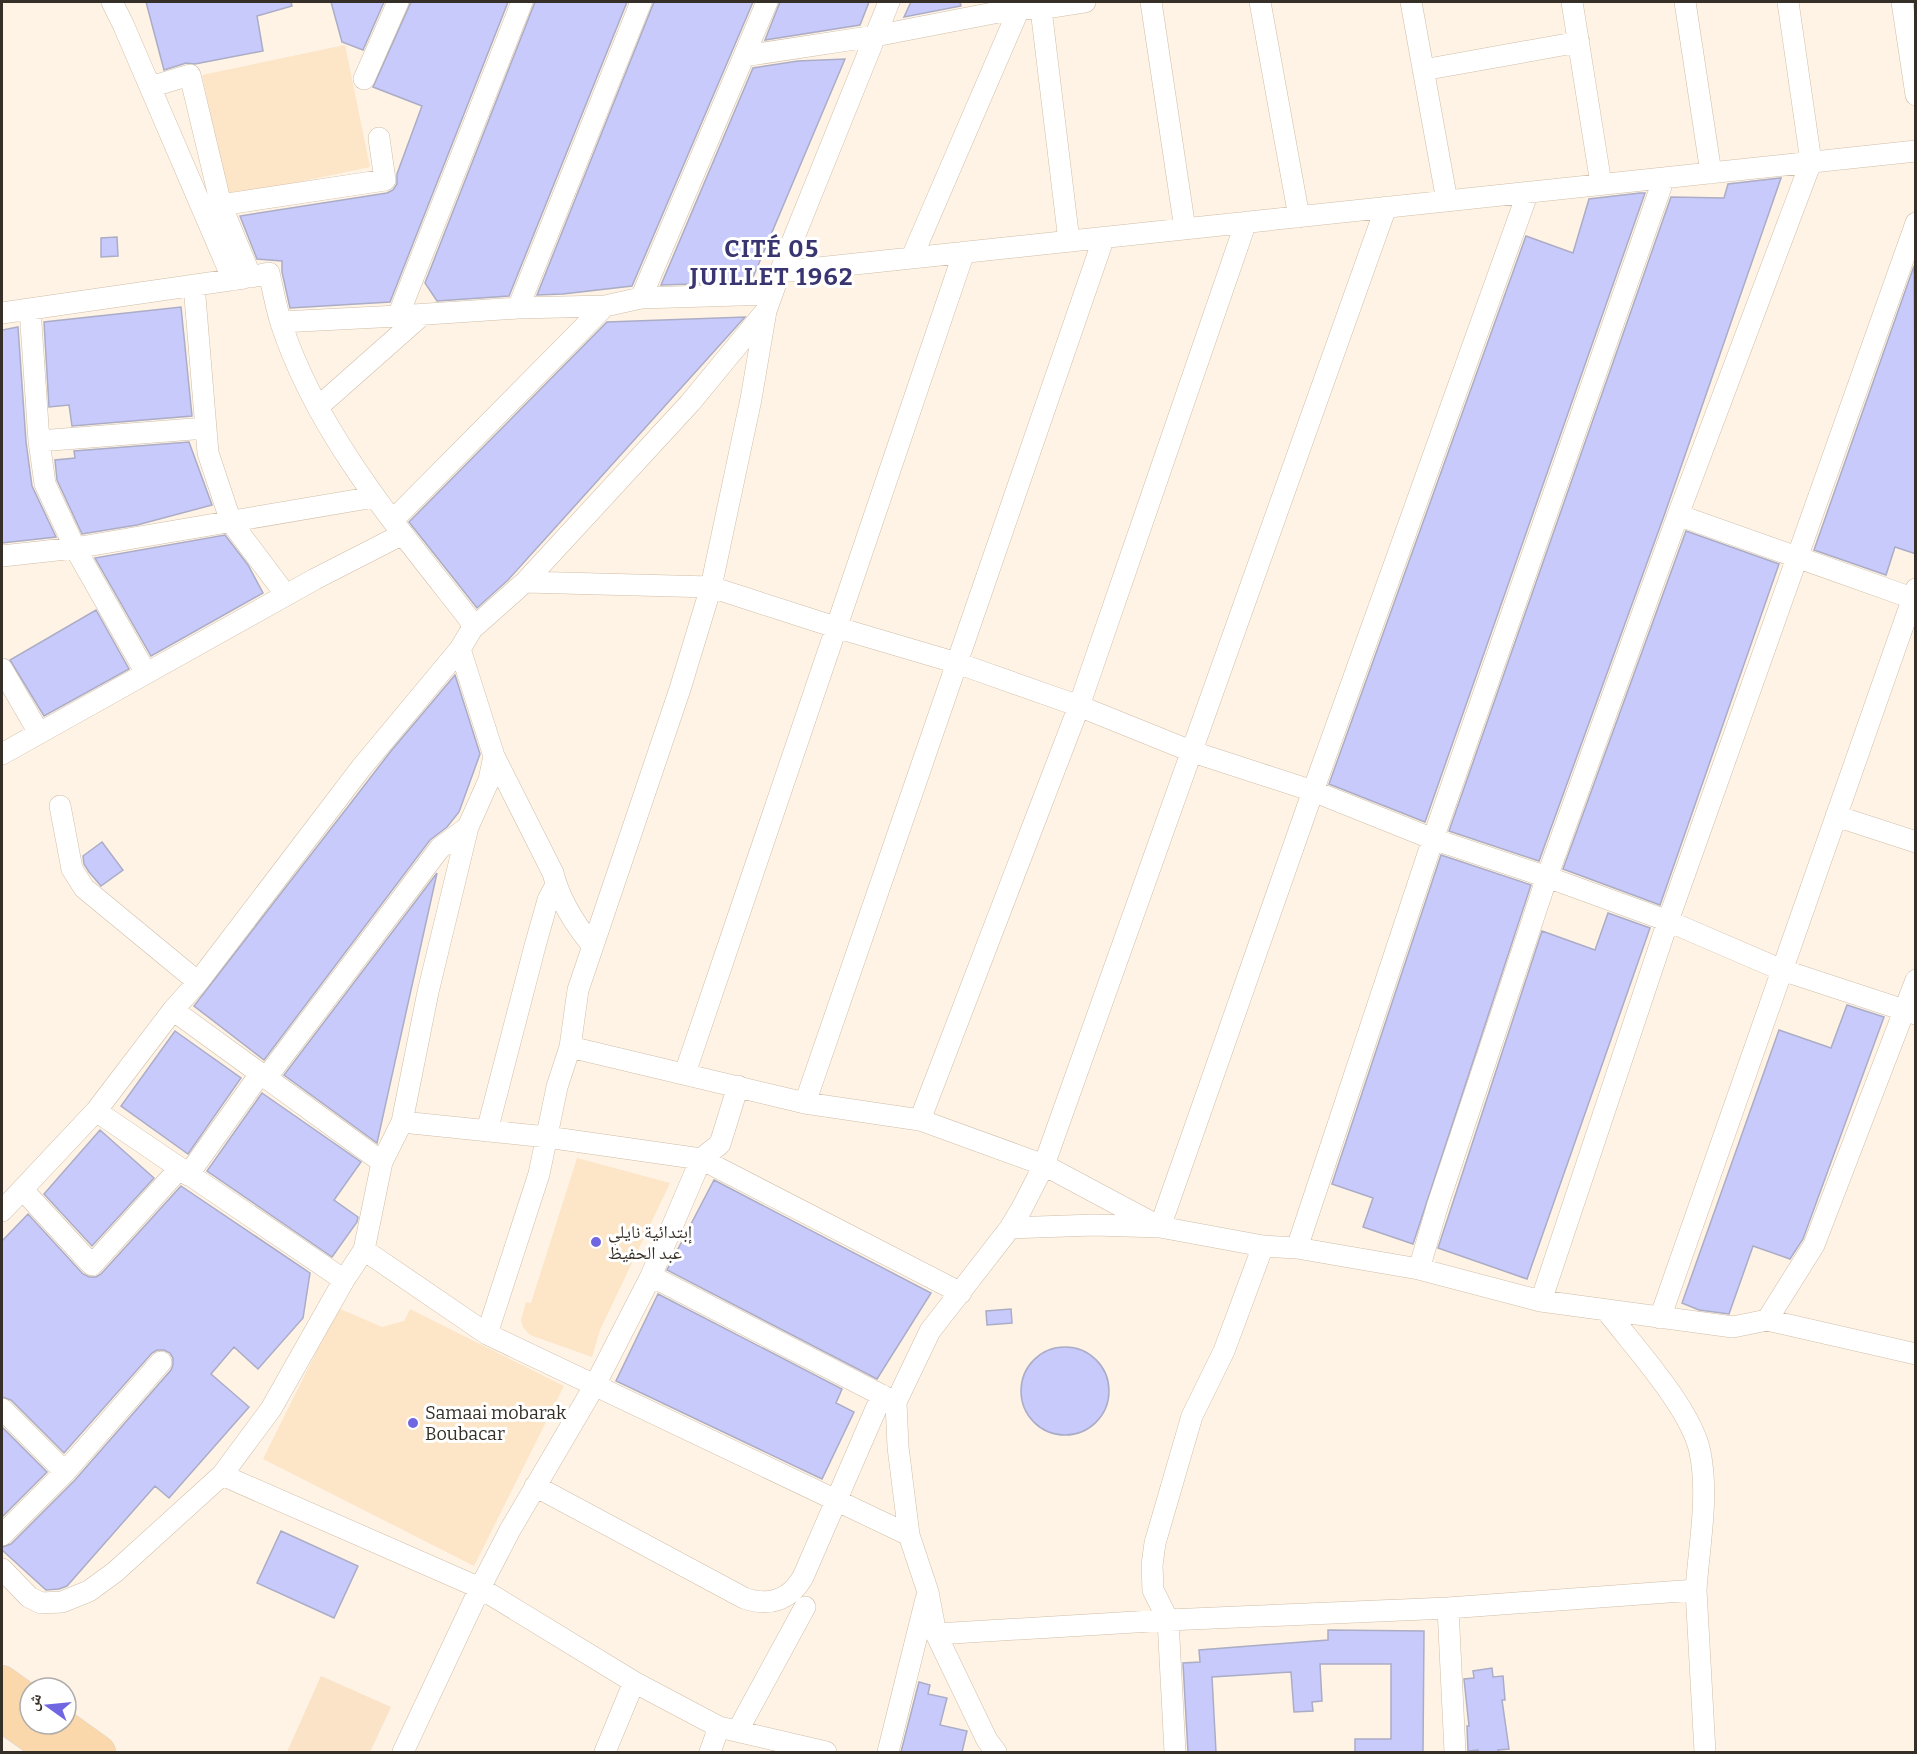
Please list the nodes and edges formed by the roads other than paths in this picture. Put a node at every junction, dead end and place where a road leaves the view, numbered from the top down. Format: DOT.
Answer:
graph roads {
  1 [pos="112,2"];
  2 [pos="399,2"];
  3 [pos="522,2"];
  4 [pos="642,2"];
  5 [pos="767,2"];
  6 [pos="890,2"];
  7 [pos="1085,2"];
  8 [pos="1150,2"];
  9 [pos="1260,2"];
  10 [pos="1411,2"];
  11 [pos="1572,2"];
  12 [pos="1686,2"];
  13 [pos="1788,2"];
  14 [pos="1902,2"];
  15 [pos="1020,5"];
  16 [pos="1041,9"];
  17 [pos="875,36"];
  18 [pos="1579,42"];
  19 [pos="744,56"];
  20 [pos="1423,70"];
  21 [pos="364,79"];
  22 [pos="150,87"];
  23 [pos="1916,95"];
  24 [pos="380,138"];
  25 [pos="1916,151"];
  26 [pos="1810,162"];
  27 [pos="1711,173"];
  28 [pos="1664,178"];
  29 [pos="1601,184"];
  30 [pos="1528,192"];
  31 [pos="1447,201"];
  32 [pos="221,205"];
  33 [pos="1386,207"];
  34 [pos="1299,217"];
  35 [pos="1246,222"];
  36 [pos="1916,223"];
  37 [pos="1185,229"];
  38 [pos="1104,237"];
  39 [pos="1069,241"];
  40 [pos="964,252"];
  41 [pos="912,258"];
  42 [pos="780,272"];
  43 [pos="242,278"];
  44 [pos="194,285"];
  45 [pos="641,298"];
  46 [pos="769,303"];
  47 [pos="605,306"];
  48 [pos="518,308"];
  49 [pos="30,309"];
  50 [pos="2,314"];
  51 [pos="422,315"];
  52 [pos="398,316"];
  53 [pos="281,322"];
  54 [pos="318,407"];
  55 [pos="206,428"];
  56 [pos="39,441"];
  57 [pos="374,497"];
  58 [pos="1678,515"];
  59 [pos="231,522"];
  60 [pos="398,527"];
  61 [pos="75,548"];
  62 [pos="2,556"];
  63 [pos="1796,558"];
  64 [pos="525,582"];
  65 [pos="711,587"];
  66 [pos="1914,593"];
  67 [pos="286,595"];
  68 [pos="836,627"];
  69 [pos="472,629"];
  70 [pos="460,649"];
  71 [pos="957,663"];
  72 [pos="2,669"];
  73 [pos="146,673"];
  74 [pos="1079,706"];
  75 [pos="39,733"];
  76 [pos="1192,752"];
  77 [pos="2,754"];
  78 [pos="494,756"];
  79 [pos="1313,791"];
  80 [pos="60,806"];
  81 [pos="1836,816"];
  82 [pos="468,827"];
  83 [pos="1433,839"];
  84 [pos="1916,842"];
  85 [pos="1548,877"];
  86 [pos="556,885"];
  87 [pos="1668,921"];
  88 [pos="592,945"];
  89 [pos="1782,970"];
  90 [pos="1916,980"];
  91 [pos="198,982"];
  92 [pos="173,1010"];
  93 [pos="1910,1012"];
  94 [pos="570,1047"];
  95 [pos="685,1072"];
  96 [pos="263,1076"];
  97 [pos="738,1086"];
  98 [pos="805,1103"];
  99 [pos="96,1111"];
  100 [pos="920,1120"];
  101 [pos="402,1122"];
  102 [pos="487,1131"];
  103 [pos="547,1137"];
  104 [pos="701,1159"];
  105 [pos="382,1162"];
  106 [pos="1044,1165"];
  107 [pos="183,1172"];
  108 [pos="23,1190"];
  109 [pos="2,1211"];
  110 [pos="1160,1227"];
  111 [pos="1010,1228"];
  112 [pos="1263,1246"];
  113 [pos="1297,1248"];
  114 [pos="364,1250"];
  115 [pos="1419,1269"];
  116 [pos="651,1276"];
  117 [pos="344,1280"];
  118 [pos="961,1293"];
  119 [pos="1541,1301"];
  120 [pos="1606,1310"];
  121 [pos="1660,1318"];
  122 [pos="1767,1320"];
  123 [pos="488,1334"];
  124 [pos="1916,1353"];
  125 [pos="161,1362"];
  126 [pos="595,1385"];
  127 [pos="889,1398"];
  128 [pos="2,1409"];
  129 [pos="65,1472"];
  130 [pos="222,1475"];
  131 [pos="536,1486"];
  132 [pos="837,1501"];
  133 [pos="2,1535"];
  134 [pos="909,1535"];
  135 [pos="2,1569"];
  136 [pos="480,1588"];
  137 [pos="1696,1590"];
  138 [pos="928,1592"];
  139 [pos="805,1607"];
  140 [pos="1448,1608"];
  141 [pos="1168,1620"];
  142 [pos="936,1634"];
  143 [pos="2,1682"];
  144 [pos="634,1682"];
  145 [pos="18,1693"];
  146 [pos="2,1715"];
  147 [pos="729,1729"];
  148 [pos="77,1736"];
  149 [pos="989,1748"];
  150 [pos="794,1749"];
  151 [pos="54,1752"];
  152 [pos="99,1752"];
  153 [pos="403,1752"];
  154 [pos="605,1752"];
  155 [pos="710,1752"];
  156 [pos="826,1752"];
  157 [pos="888,1752"];
  158 [pos="1175,1752"];
  159 [pos="1455,1752"];
  160 [pos="1705,1752"];
  1 -- 22 [label="street"];
  2 -- 21 [label="street"];
  3 -- 52 [label="street"];
  4 -- 48 [label="street"];
  5 -- 19 [label="street"];
  6 -- 17 [label="street"];
  7 -- 16 [label="street"];
  8 -- 37 [label="street"];
  9 -- 34 [label="street"];
  10 -- 20 [label="street"];
  11 -- 18 [label="street"];
  12 -- 27 [label="street"];
  13 -- 26 [label="street"];
  14 -- 23 [label="street"];
  15 -- 16 [label="street"];
  15 -- 17 [label="street"];
  15 -- 41 [label="street"];
  16 -- 39 [label="street"];
  17 -- 19 [label="street"];
  17 -- 42 [label="street"];
  18 -- 20 [label="street"];
  18 -- 29 [label="street"];
  19 -- 45 [label="street"];
  20 -- 31 [label="street"];
  22 -- 32 [label="street"];
  22 -- 43 [label="street"];
  24 -- 32 [label="street"];
  25 -- 26 [label="street"];
  26 -- 27 [label="street"];
  26 -- 58 [label="street"];
  27 -- 28 [label="street"];
  28 -- 29 [label="street"];
  28 -- 83 [label="street"];
  29 -- 30 [label="street"];
  30 -- 31 [label="street"];
  30 -- 79 [label="street"];
  31 -- 33 [label="street"];
  32 -- 43 [label="street"];
  33 -- 34 [label="street"];
  33 -- 76 [label="street"];
  34 -- 35 [label="street"];
  35 -- 37 [label="street"];
  35 -- 74 [label="street"];
  36 -- 63 [label="street"];
  37 -- 38 [label="street"];
  38 -- 39 [label="street"];
  38 -- 71 [label="street"];
  39 -- 40 [label="street"];
  40 -- 41 [label="street"];
  40 -- 68 [label="street"];
  41 -- 42 [label="street"];
  42 -- 46 [label="street"];
  43 -- 44 [label="street"];
  43 -- 53 [label="street"];
  44 -- 49 [label="street"];
  44 -- 55 [label="street"];
  45 -- 46 [label="street"];
  45 -- 47 [label="street"];
  46 -- 64 [label="street"];
  46 -- 65 [label="street"];
  47 -- 48 [label="street"];
  47 -- 60 [label="street"];
  48 -- 51 [label="street"];
  49 -- 50 [label="street"];
  49 -- 56 [label="street"];
  51 -- 52 [label="street"];
  51 -- 54 [label="street"];
  52 -- 53 [label="street"];
  53 -- 54 [label="street"];
  54 -- 57 [label="street"];
  55 -- 56 [label="street"];
  55 -- 59 [label="street"];
  56 -- 61 [label="street"];
  57 -- 59 [label="street"];
  57 -- 60 [label="street"];
  58 -- 63 [label="street"];
  58 -- 85 [label="street"];
  59 -- 61 [label="street"];
  59 -- 67 [label="street"];
  60 -- 67 [label="street"];
  60 -- 69 [label="street"];
  61 -- 62 [label="street"];
  61 -- 73 [label="street"];
  63 -- 66 [label="street"];
  63 -- 87 [label="street"];
  64 -- 65 [label="street"];
  64 -- 69 [label="street"];
  65 -- 68 [label="street"];
  65 -- 88 [label="street"];
  66 -- 81 [label="street"];
  67 -- 73 [label="street"];
  68 -- 71 [label="street"];
  68 -- 95 [label="street"];
  69 -- 70 [label="street"];
  70 -- 78 [label="street"];
  70 -- 91 [label="street"];
  71 -- 74 [label="street"];
  71 -- 98 [label="street"];
  72 -- 75 [label="street"];
  73 -- 75 [label="street"];
  74 -- 76 [label="street"];
  74 -- 100 [label="street"];
  75 -- 77 [label="street"];
  76 -- 79 [label="street"];
  76 -- 106 [label="street"];
  78 -- 82 [label="street"];
  78 -- 86 [label="street"];
  79 -- 83 [label="street"];
  79 -- 110 [label="street"];
  80 -- 91 [label="street"];
  81 -- 84 [label="street"];
  81 -- 89 [label="street"];
  82 -- 96 [label="street"];
  82 -- 101 [label="street"];
  83 -- 85 [label="street"];
  83 -- 113 [label="street"];
  85 -- 87 [label="street"];
  85 -- 115 [label="street"];
  86 -- 88 [label="street"];
  86 -- 102 [label="street"];
  87 -- 89 [label="street"];
  87 -- 119 [label="street"];
  88 -- 94 [label="street"];
  89 -- 93 [label="street"];
  89 -- 121 [label="street"];
  90 -- 93 [label="street"];
  91 -- 92 [label="street"];
  92 -- 96 [label="street"];
  92 -- 99 [label="street"];
  93 -- 122 [label="street"];
  94 -- 95 [label="street"];
  94 -- 103 [label="street"];
  95 -- 97 [label="street"];
  96 -- 105 [label="street"];
  96 -- 107 [label="street"];
  97 -- 98 [label="street"];
  97 -- 104 [label="street"];
  98 -- 100 [label="street"];
  99 -- 107 [label="street"];
  99 -- 108 [label="street"];
  100 -- 106 [label="street"];
  101 -- 102 [label="street"];
  101 -- 105 [label="street"];
  102 -- 103 [label="street"];
  103 -- 104 [label="street"];
  103 -- 123 [label="street"];
  104 -- 116 [label="street"];
  104 -- 118 [label="street"];
  105 -- 114 [label="street"];
  106 -- 110 [label="street"];
  106 -- 111 [label="street"];
  107 -- 108 [label="street"];
  107 -- 117 [label="street"];
  108 -- 109 [label="street"];
  110 -- 111 [label="street"];
  110 -- 112 [label="street"];
  111 -- 118 [label="street"];
  112 -- 113 [label="street"];
  112 -- 141 [label="street"];
  113 -- 115 [label="street"];
  114 -- 117 [label="street"];
  114 -- 123 [label="street"];
  115 -- 119 [label="street"];
  116 -- 126 [label="street"];
  116 -- 127 [label="street"];
  117 -- 130 [label="street"];
  118 -- 127 [label="street"];
  119 -- 120 [label="street"];
  120 -- 121 [label="street"];
  120 -- 137 [label="street"];
  121 -- 122 [label="street"];
  122 -- 124 [label="street"];
  123 -- 126 [label="street"];
  125 -- 129 [label="street"];
  126 -- 131 [label="street"];
  126 -- 132 [label="street"];
  127 -- 132 [label="street"];
  127 -- 134 [label="street"];
  128 -- 129 [label="street"];
  129 -- 133 [label="street"];
  130 -- 135 [label="street"];
  130 -- 136 [label="street"];
  131 -- 132 [label="street"];
  131 -- 136 [label="street"];
  132 -- 134 [label="street"];
  134 -- 138 [label="street"];
  136 -- 144 [label="street"];
  136 -- 153 [label="street"];
  137 -- 140 [label="street"];
  137 -- 160 [label="street"];
  138 -- 142 [label="street"];
  138 -- 157 [label="street"];
  139 -- 147 [label="street"];
  140 -- 141 [label="street"];
  140 -- 159 [label="street"];
  141 -- 142 [label="street"];
  141 -- 158 [label="street"];
  142 -- 149 [label="street"];
  143 -- 145 [label="highway"];
  144 -- 147 [label="street"];
  144 -- 154 [label="street"];
  146 -- 151 [label="highway"];
  147 -- 150 [label="street"];
  147 -- 155 [label="street"];
  148 -- 152 [label="highway"];
  150 -- 156 [label="street"];
}
